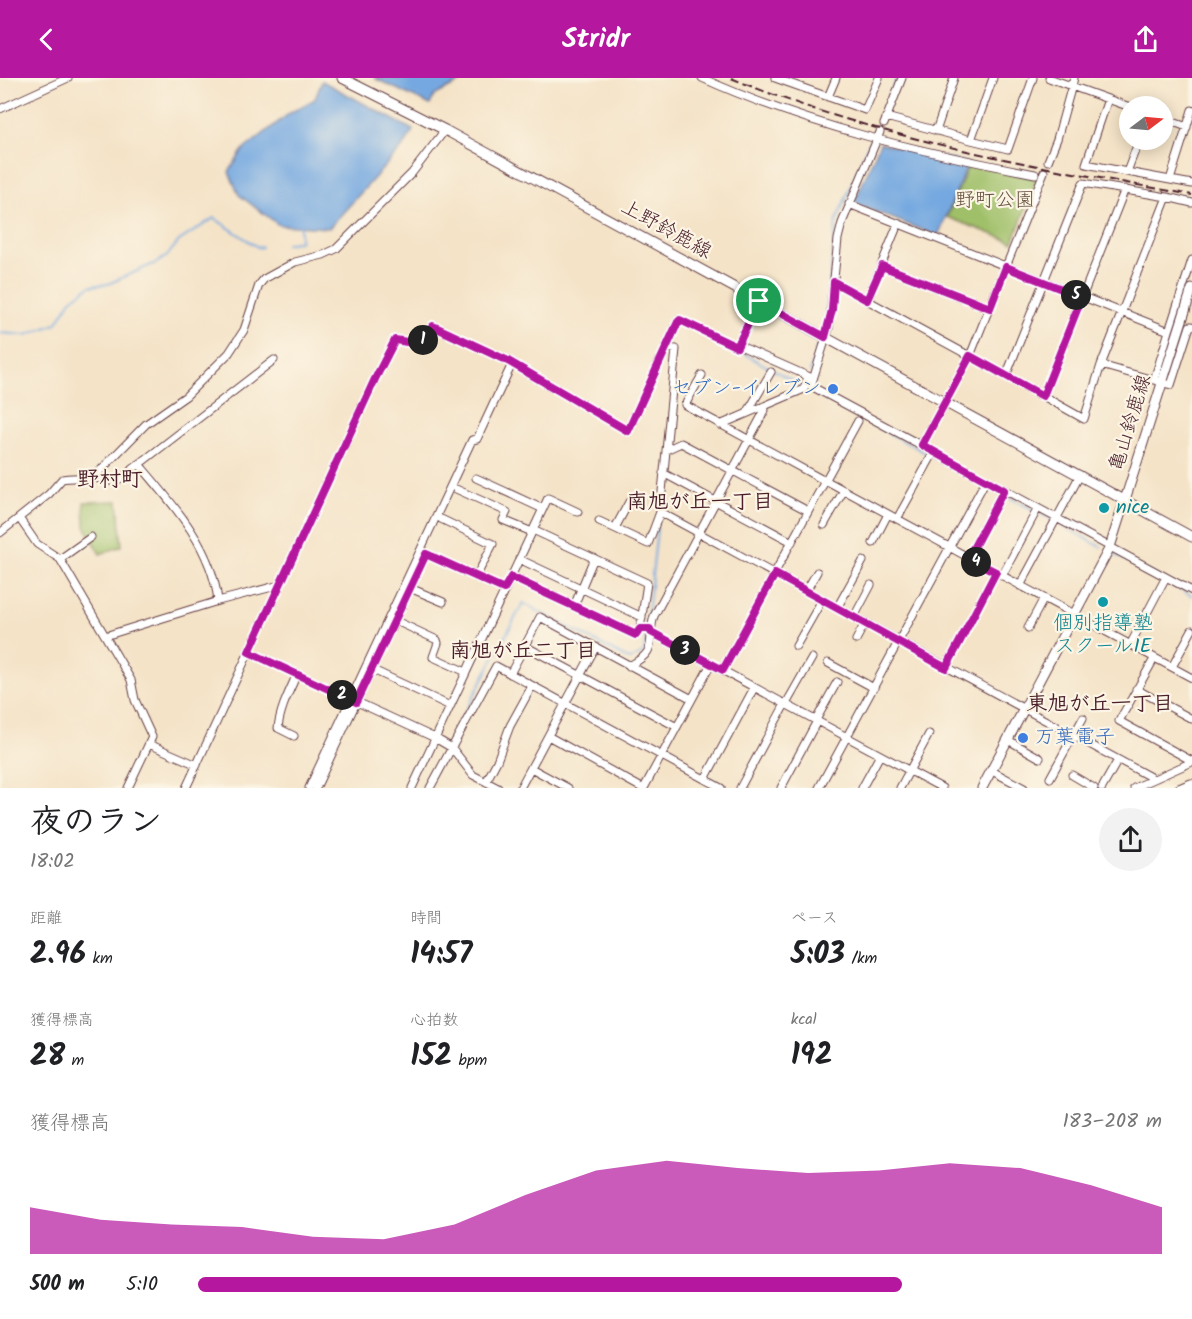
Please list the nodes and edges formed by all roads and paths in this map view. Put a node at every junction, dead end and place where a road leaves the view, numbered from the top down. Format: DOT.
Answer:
graph roads {
  1 [pos="68,78"];
  2 [pos="342,78"];
  3 [pos="702,78"];
  4 [pos="775,78"];
  5 [pos="836,78"];
  6 [pos="879,78"];
  7 [pos="902,78"];
  8 [pos="954,78"];
  9 [pos="993,78"];
  10 [pos="1033,78"];
  11 [pos="1049,78"];
  12 [pos="1074,78"];
  13 [pos="793,81"];
  14 [pos="1072,86"];
  15 [pos="828,97"];
  16 [pos="1108,99"];
  17 [pos="1119,103"];
  18 [pos="0,109"];
  19 [pos="1192,110"];
  20 [pos="1173,122"];
  21 [pos="1186,127"];
  22 [pos="445,130"];
  23 [pos="936,131"];
  24 [pos="880,132"];
  25 [pos="876,140"];
  26 [pos="971,140"];
  27 [pos="1135,150"];
  28 [pos="1048,161"];
  29 [pos="1044,172"];
  30 [pos="1127,172"];
  31 [pos="1035,174"];
  32 [pos="1170,180"];
  33 [pos="1192,184"];
  34 [pos="1125,189"];
  35 [pos="1167,197"];
  36 [pos="1192,203"];
  37 [pos="849,204"];
  38 [pos="898,224"];
  39 [pos="1192,260"];
  40 [pos="882,266"];
  41 [pos="1006,267"];
  42 [pos="834,282"];
  43 [pos="1043,282"];
  44 [pos="1192,289"];
  45 [pos="1082,297"];
  46 [pos="867,300"];
  47 [pos="759,301"];
  48 [pos="990,308"];
  49 [pos="1121,312"];
  50 [pos="1192,324"];
  51 [pos="1169,332"];
  52 [pos="825,337"];
  53 [pos="738,345"];
  54 [pos="666,348"];
  55 [pos="970,356"];
  56 [pos="274,360"];
  57 [pos="512,364"];
  58 [pos="1101,364"];
  59 [pos="771,372"];
  60 [pos="702,375"];
  61 [pos="1006,376"];
  62 [pos="810,377"];
  63 [pos="1160,380"];
  64 [pos="1043,396"];
  65 [pos="946,402"];
  66 [pos="764,406"];
  67 [pos="747,413"];
  68 [pos="858,421"];
  69 [pos="720,425"];
  70 [pos="749,440"];
  71 [pos="922,445"];
  72 [pos="666,450"];
  73 [pos="932,454"];
  74 [pos="139,464"];
  75 [pos="733,470"];
  76 [pos="663,473"];
  77 [pos="1080,475"];
  78 [pos="94,477"];
  79 [pos="476,478"];
  80 [pos="825,480"];
  81 [pos="984,482"];
  82 [pos="456,489"];
  83 [pos="844,490"];
  84 [pos="1003,492"];
  85 [pos="1125,500"];
  86 [pos="715,501"];
  87 [pos="629,502"];
  88 [pos="543,508"];
  89 [pos="808,511"];
  90 [pos="1036,511"];
  91 [pos="578,512"];
  92 [pos="888,514"];
  93 [pos="659,515"];
  94 [pos="20,518"];
  95 [pos="441,519"];
  96 [pos="897,519"];
  97 [pos="599,521"];
  98 [pos="1055,521"];
  99 [pos="824,525"];
  100 [pos="615,528"];
  101 [pos="533,531"];
  102 [pos="698,532"];
  103 [pos="0,533"];
  104 [pos="91,537"];
  105 [pos="1192,537"];
  106 [pos="792,542"];
  107 [pos="873,543"];
  108 [pos="1110,547"];
  109 [pos="949,548"];
  110 [pos="594,558"];
  111 [pos="968,558"];
  112 [pos="60,559"];
  113 [pos="519,559"];
  114 [pos="863,561"];
  115 [pos="817,572"];
  116 [pos="775,574"];
  117 [pos="999,574"];
  118 [pos="477,577"];
  119 [pos="511,577"];
  120 [pos="1166,578"];
  121 [pos="280,585"];
  122 [pos="871,585"];
  123 [pos="1020,586"];
  124 [pos="410,588"];
  125 [pos="581,588"];
  126 [pos="504,589"];
  127 [pos="806,591"];
  128 [pos="1192,591"];
  129 [pos="1044,598"];
  130 [pos="822,600"];
  131 [pos="218,601"];
  132 [pos="443,602"];
  133 [pos="574,606"];
  134 [pos="837,608"];
  135 [pos="1075,615"];
  136 [pos="642,617"];
  137 [pos="854,617"];
  138 [pos="394,620"];
  139 [pos="865,623"];
  140 [pos="1028,628"];
  141 [pos="640,629"];
  142 [pos="651,630"];
  143 [pos="1192,631"];
  144 [pos="105,636"];
  145 [pos="856,640"];
  146 [pos="900,642"];
  147 [pos="1130,645"];
  148 [pos="525,646"];
  149 [pos="796,646"];
  150 [pos="595,648"];
  151 [pos="249,652"];
  152 [pos="812,658"];
  153 [pos="1154,658"];
  154 [pos="828,663"];
  155 [pos="711,664"];
  156 [pos="629,666"];
  157 [pos="1172,667"];
  158 [pos="946,668"];
  159 [pos="372,669"];
  160 [pos="723,670"];
  161 [pos="466,672"];
  162 [pos="297,674"];
  163 [pos="510,674"];
  164 [pos="580,675"];
  165 [pos="1192,678"];
  166 [pos="837,682"];
  167 [pos="532,686"];
  168 [pos="754,688"];
  169 [pos="874,688"];
  170 [pos="1136,689"];
  171 [pos="692,699"];
  172 [pos="353,701"];
  173 [pos="565,704"];
  174 [pos="785,704"];
  175 [pos="450,706"];
  176 [pos="1024,709"];
  177 [pos="1083,718"];
  178 [pos="1192,719"];
  179 [pos="816,721"];
  180 [pos="677,727"];
  181 [pos="928,734"];
  182 [pos="294,736"];
  183 [pos="548,736"];
  184 [pos="1074,736"];
  185 [pos="846,737"];
  186 [pos="435,738"];
  187 [pos="1008,740"];
  188 [pos="149,744"];
  189 [pos="452,748"];
  190 [pos="880,754"];
  191 [pos="661,756"];
  192 [pos="1040,758"];
  193 [pos="1118,760"];
  194 [pos="1192,762"];
  195 [pos="197,765"];
  196 [pos="531,768"];
  197 [pos="910,771"];
  198 [pos="992,771"];
  199 [pos="1072,775"];
  200 [pos="1050,778"];
  201 [pos="705,779"];
  202 [pos="1154,779"];
  203 [pos="486,782"];
  204 [pos="1192,786"];
  205 [pos="939,787"];
  206 [pos="128,788"];
  207 [pos="186,788"];
  208 [pos="309,788"];
  209 [pos="316,788"];
  210 [pos="412,788"];
  211 [pos="431,788"];
  212 [pos="498,788"];
  213 [pos="520,788"];
  214 [pos="568,788"];
  215 [pos="643,788"];
  216 [pos="721,788"];
  217 [pos="740,788"];
  218 [pos="781,788"];
  219 [pos="819,788"];
  220 [pos="862,788"];
  221 [pos="900,788"];
  222 [pos="982,788"];
  223 [pos="1024,788"];
  224 [pos="1094,788"];
  225 [pos="1102,788"];
  226 [pos="1134,788"];
  227 [pos="1179,788"];
  1 -- 18 [label="street"];
  2 -- 22 [label="main road, 上野鈴鹿線"];
  3 -- 25 [label="street"];
  4 -- 13 [label="street"];
  5 -- 15 [label="street"];
  6 -- 15 [label="street"];
  7 -- 23 [label="street"];
  8 -- 23 [label="street"];
  9 -- 26 [label="street"];
  10 -- 26 [label="street"];
  11 -- 14 [label="street"];
  12 -- 14 [label="street"];
  13 -- 15 [label="street"];
  14 -- 16 [label="street"];
  14 -- 28 [label="street"];
  16 -- 17 [label="street"];
  16 -- 30 [label="street"];
  19 -- 21 [label="street"];
  20 -- 21 [label="street"];
  21 -- 32 [label="street"];
  22 -- 47 [label="main road, 上野鈴鹿線"];
  22 -- 78 [label="street"];
  23 -- 26 [label="street"];
  24 -- 25 [label="street"];
  25 -- 31 [label="street"];
  25 -- 37 [label="street"];
  27 -- 30 [label="street"];
  29 -- 41 [label="street"];
  30 -- 32 [label="street"];
  32 -- 33 [label="street"];
  34 -- 35 [label="street"];
  34 -- 43 [label="street"];
  34 -- 45 [label="street"];
  35 -- 36 [label="street"];
  35 -- 49 [label="street"];
  37 -- 38 [label="street"];
  37 -- 42 [label="street"];
  38 -- 40 [label="street"];
  38 -- 41 [label="street"];
  39 -- 51 [label="street"];
  40 -- 46 [label="street"];
  40 -- 48 [label="street"];
  41 -- 43 [label="street"];
  41 -- 48 [label="street"];
  42 -- 46 [label="street"];
  42 -- 52 [label="street"];
  43 -- 45 [label="street"];
  43 -- 61 [label="street"];
  44 -- 63 [label="main road, 亀山鈴鹿線"];
  45 -- 49 [label="street"];
  45 -- 64 [label="street"];
  46 -- 55 [label="street"];
  47 -- 52 [label="main road, 上野鈴鹿線"];
  47 -- 53 [label="street"];
  48 -- 55 [label="street"];
  49 -- 51 [label="street"];
  49 -- 58 [label="street"];
  50 -- 63 [label="street"];
  51 -- 63 [label="street"];
  52 -- 62 [label="street"];
  52 -- 65 [label="main road, 上野鈴鹿線"];
  53 -- 54 [label="street"];
  53 -- 62 [label="street"];
  54 -- 57 [label="street"];
  54 -- 72 [label="street"];
  55 -- 61 [label="street"];
  55 -- 65 [label="street"];
  56 -- 74 [label="street"];
  57 -- 121 [label="street"];
  57 -- 172 [label="street"];
  58 -- 63 [label="street"];
  58 -- 64 [label="street"];
  59 -- 67 [label="street"];
  60 -- 69 [label="street"];
  61 -- 64 [label="street"];
  62 -- 66 [label="street"];
  62 -- 71 [label="street"];
  63 -- 85 [label="main road, 亀山鈴鹿線"];
  65 -- 71 [label="street"];
  65 -- 77 [label="main road, 上野鈴鹿線"];
  66 -- 67 [label="street"];
  66 -- 70 [label="street"];
  67 -- 69 [label="street"];
  68 -- 80 [label="street"];
  69 -- 70 [label="street"];
  70 -- 75 [label="street"];
  70 -- 80 [label="street"];
  71 -- 73 [label="street"];
  72 -- 75 [label="street"];
  72 -- 76 [label="street"];
  73 -- 81 [label="street"];
  73 -- 96 [label="street"];
  74 -- 78 [label="street"];
  74 -- 131 [label="street"];
  75 -- 86 [label="street"];
  75 -- 89 [label="street"];
  76 -- 86 [label="street"];
  76 -- 93 [label="street"];
  77 -- 85 [label="main road, 上野鈴鹿線"];
  77 -- 98 [label="street"];
  78 -- 94 [label="street"];
  79 -- 88 [label="street"];
  80 -- 83 [label="street"];
  80 -- 89 [label="street"];
  81 -- 84 [label="street"];
  81 -- 109 [label="street"];
  82 -- 101 [label="street"];
  83 -- 92 [label="street"];
  83 -- 99 [label="street"];
  84 -- 90 [label="street"];
  84 -- 111 [label="street"];
  85 -- 105 [label="main road, 上野鈴鹿線"];
  85 -- 108 [label="main road, 亀山鈴鹿線"];
  86 -- 102 [label="street"];
  86 -- 106 [label="street"];
  87 -- 100 [label="street"];
  88 -- 91 [label="street"];
  88 -- 101 [label="street"];
  89 -- 106 [label="street"];
  90 -- 98 [label="street"];
  90 -- 117 [label="street"];
  92 -- 96 [label="street"];
  92 -- 107 [label="street"];
  93 -- 100 [label="street"];
  93 -- 102 [label="street"];
  94 -- 103 [label="street"];
  94 -- 112 [label="street"];
  95 -- 118 [label="street"];
  96 -- 109 [label="street"];
  97 -- 100 [label="street"];
  98 -- 108 [label="street"];
  98 -- 123 [label="street"];
  101 -- 110 [label="street"];
  101 -- 113 [label="street"];
  102 -- 116 [label="street"];
  102 -- 142 [label="street"];
  104 -- 112 [label="street"];
  106 -- 116 [label="street"];
  108 -- 120 [label="street"];
  108 -- 135 [label="main road, 亀山鈴鹿線"];
  109 -- 111 [label="street"];
  109 -- 146 [label="street"];
  110 -- 125 [label="street"];
  110 -- 136 [label="street"];
  111 -- 117 [label="street"];
  112 -- 144 [label="street"];
  113 -- 119 [label="street"];
  113 -- 125 [label="street"];
  114 -- 134 [label="street"];
  115 -- 127 [label="street"];
  116 -- 127 [label="street"];
  116 -- 160 [label="street"];
  117 -- 123 [label="street"];
  117 -- 158 [label="street"];
  118 -- 124 [label="street"];
  118 -- 126 [label="street"];
  119 -- 126 [label="street"];
  119 -- 133 [label="street"];
  120 -- 128 [label="street"];
  120 -- 147 [label="street"];
  121 -- 131 [label="street"];
  121 -- 151 [label="street"];
  122 -- 137 [label="street"];
  123 -- 129 [label="street"];
  124 -- 132 [label="street"];
  124 -- 138 [label="street"];
  125 -- 133 [label="street"];
  125 -- 136 [label="street"];
  126 -- 161 [label="street"];
  127 -- 130 [label="street"];
  129 -- 135 [label="street"];
  129 -- 140 [label="street"];
  130 -- 134 [label="street"];
  130 -- 149 [label="street"];
  131 -- 144 [label="street"];
  133 -- 141 [label="street"];
  134 -- 137 [label="street"];
  135 -- 147 [label="street"];
  135 -- 176 [label="main road, 亀山鈴鹿線"];
  136 -- 141 [label="street"];
  137 -- 139 [label="street"];
  138 -- 159 [label="street"];
  138 -- 161 [label="street"];
  139 -- 145 [label="street"];
  139 -- 146 [label="street"];
  141 -- 142 [label="street"];
  142 -- 155 [label="street"];
  142 -- 156 [label="street"];
  143 -- 157 [label="street"];
  144 -- 188 [label="street"];
  146 -- 158 [label="street"];
  146 -- 169 [label="street"];
  147 -- 153 [label="street"];
  148 -- 150 [label="street"];
  148 -- 163 [label="street"];
  148 -- 164 [label="street"];
  150 -- 156 [label="street"];
  150 -- 164 [label="street"];
  151 -- 162 [label="street"];
  151 -- 195 [label="street"];
  152 -- 174 [label="street"];
  153 -- 157 [label="street"];
  153 -- 170 [label="street"];
  154 -- 169 [label="street"];
  155 -- 160 [label="street"];
  155 -- 171 [label="street"];
  156 -- 171 [label="street"];
  157 -- 165 [label="street"];
  158 -- 176 [label="street"];
  159 -- 172 [label="street"];
  159 -- 175 [label="street"];
  160 -- 168 [label="street"];
  161 -- 175 [label="street"];
  162 -- 172 [label="street"];
  162 -- 182 [label="street"];
  163 -- 167 [label="street"];
  163 -- 189 [label="street"];
  164 -- 173 [label="street"];
  164 -- 180 [label="street"];
  166 -- 179 [label="street"];
  167 -- 173 [label="street"];
  167 -- 203 [label="street"];
  168 -- 174 [label="street"];
  168 -- 201 [label="street"];
  169 -- 185 [label="street"];
  170 -- 178 [label="street"];
  170 -- 194 [label="street"];
  171 -- 180 [label="street"];
  172 -- 186 [label="street"];
  172 -- 208 [label="street"];
  172 -- 209 [label="street"];
  173 -- 183 [label="street"];
  173 -- 191 [label="street"];
  174 -- 179 [label="street"];
  174 -- 217 [label="street"];
  175 -- 186 [label="street"];
  176 -- 184 [label="street"];
  176 -- 187 [label="main road, 亀山鈴鹿線"];
  177 -- 184 [label="street"];
  179 -- 185 [label="street"];
  179 -- 218 [label="street"];
  180 -- 191 [label="street"];
  181 -- 197 [label="street"];
  183 -- 196 [label="street"];
  183 -- 215 [label="street"];
  184 -- 193 [label="street"];
  184 -- 200 [label="street"];
  185 -- 190 [label="street"];
  185 -- 219 [label="street"];
  186 -- 189 [label="street"];
  186 -- 210 [label="street"];
  187 -- 192 [label="street"];
  187 -- 198 [label="main road, 亀山鈴鹿線"];
  188 -- 195 [label="street"];
  188 -- 206 [label="street"];
  189 -- 203 [label="street"];
  189 -- 211 [label="street"];
  190 -- 197 [label="street"];
  190 -- 220 [label="street"];
  191 -- 201 [label="street"];
  191 -- 215 [label="street"];
  193 -- 202 [label="street"];
  193 -- 225 [label="street"];
  194 -- 202 [label="street"];
  195 -- 207 [label="street"];
  196 -- 213 [label="street"];
  196 -- 214 [label="street"];
  197 -- 205 [label="street"];
  197 -- 221 [label="street"];
  198 -- 222 [label="main road, 亀山鈴鹿線"];
  198 -- 223 [label="street"];
  199 -- 224 [label="street"];
  201 -- 216 [label="street"];
  202 -- 226 [label="street"];
  203 -- 212 [label="street"];
  204 -- 227 [label="street"];
}
